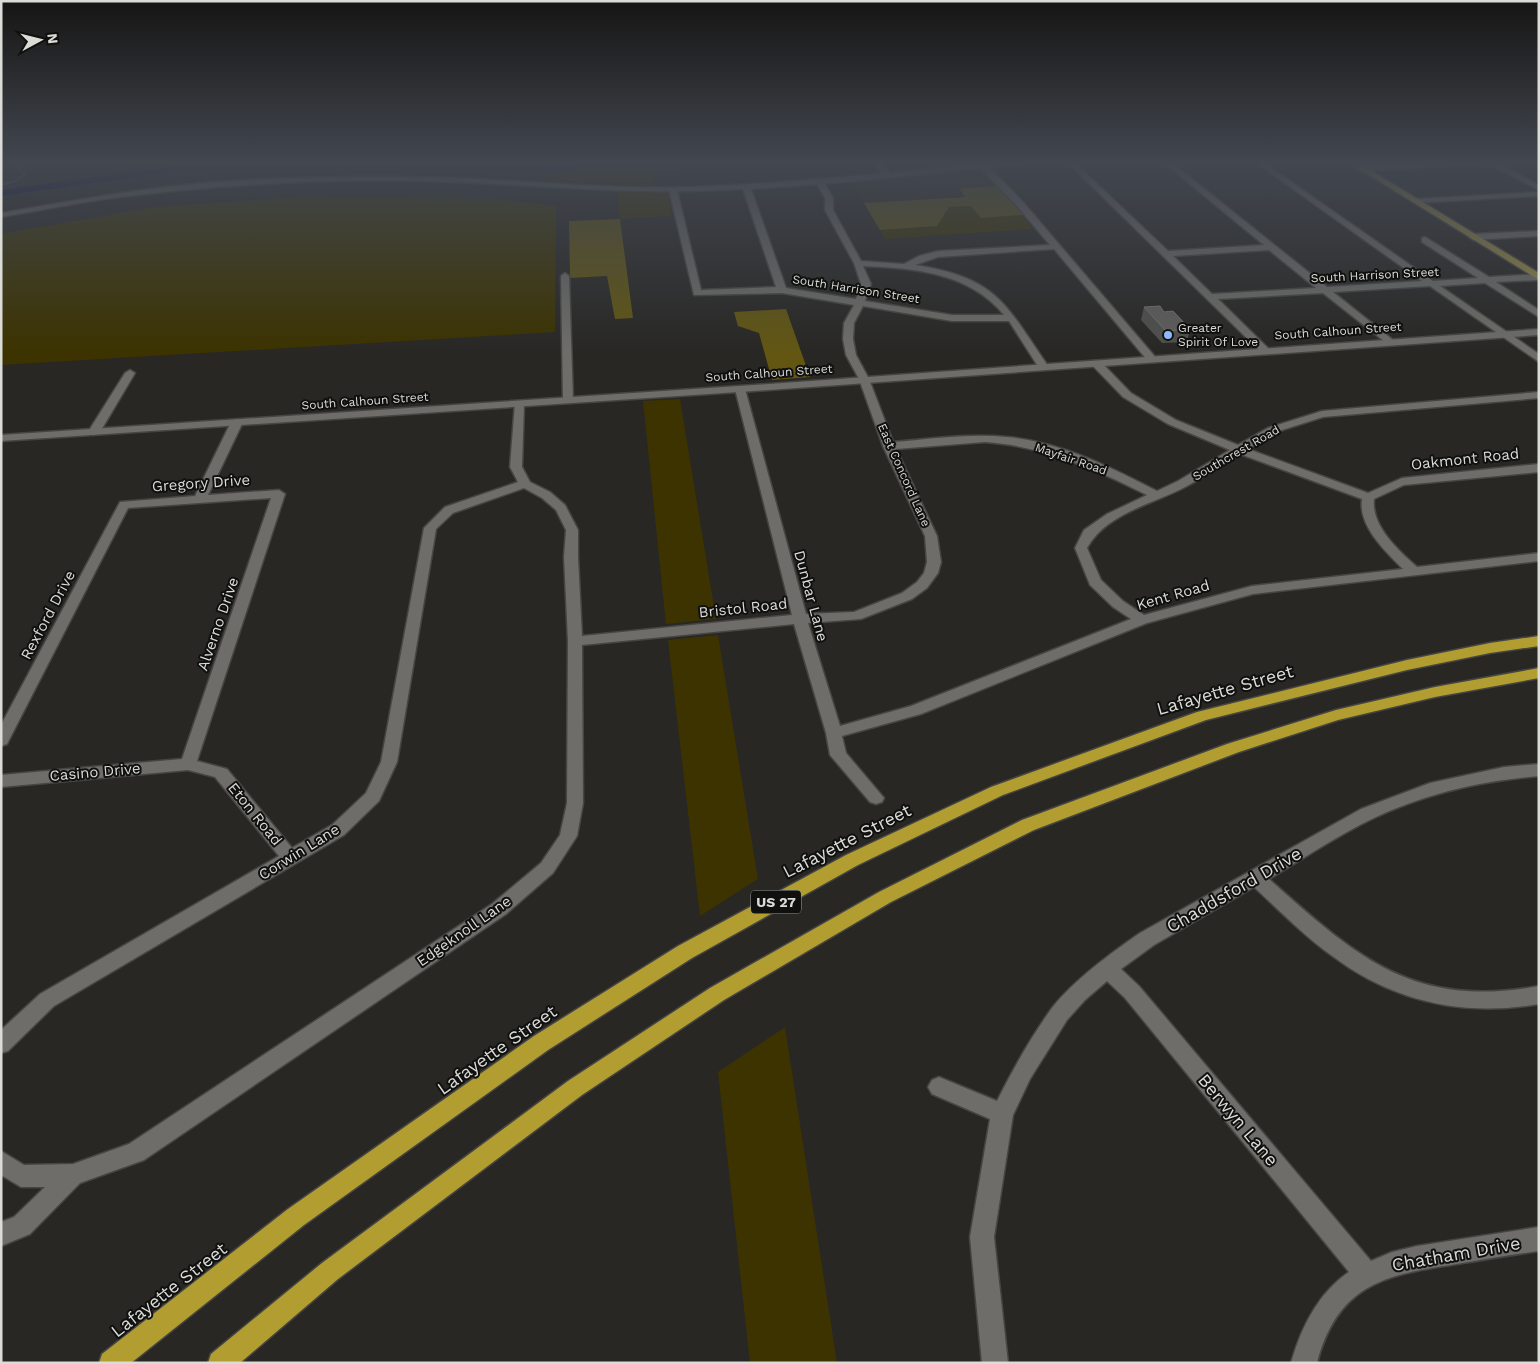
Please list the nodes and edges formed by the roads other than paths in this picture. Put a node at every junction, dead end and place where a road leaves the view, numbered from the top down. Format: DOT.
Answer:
graph roads {
  1 [pos="682,226"];
  2 [pos="760,226"];
  3 [pos="838,226"];
  4 [pos="1037,226"];
  5 [pos="1136,226"];
  6 [pos="1239,226"];
  7 [pos="1241,226"];
  8 [pos="1349,226"];
  9 [pos="1455,226"];
  10 [pos="1539,233"];
  11 [pos="1473,237"];
  12 [pos="1425,240"];
  13 [pos="1054,247"];
  14 [pos="1267,248"];
  15 [pos="1165,254"];
  16 [pos="858,263"];
  17 [pos="908,265"];
  18 [pos="565,276"];
  19 [pos="1539,277"];
  20 [pos="1487,281"];
  21 [pos="1433,284"];
  22 [pos="782,290"];
  23 [pos="1319,290"];
  24 [pos="1212,297"];
  25 [pos="860,302"];
  26 [pos="1539,314"];
  27 [pos="1010,318"];
  28 [pos="1539,332"];
  29 [pos="1504,334"];
  30 [pos="1384,342"];
  31 [pos="1266,350"];
  32 [pos="1152,359"];
  33 [pos="1539,359"];
  34 [pos="1096,363"];
  35 [pos="1043,366"];
  36 [pos="130,373"];
  37 [pos="864,379"];
  38 [pos="740,389"];
  39 [pos="1539,395"];
  40 [pos="568,400"];
  41 [pos="518,404"];
  42 [pos="237,422"];
  43 [pos="94,432"];
  44 [pos="1,438"];
  45 [pos="889,446"];
  46 [pos="1239,450"];
  47 [pos="1539,468"];
  48 [pos="525,484"];
  49 [pos="279,494"];
  50 [pos="1158,496"];
  51 [pos="1368,497"];
  52 [pos="200,499"];
  53 [pos="124,505"];
  54 [pos="1539,557"];
  55 [pos="1412,570"];
  56 [pos="931,573"];
  57 [pos="800,619"];
  58 [pos="1142,620"];
  59 [pos="575,641"];
  60 [pos="1539,641"];
  61 [pos="1539,673"];
  62 [pos="834,733"];
  63 [pos="1,740"];
  64 [pos="188,764"];
  65 [pos="1539,770"];
  66 [pos="1,781"];
  67 [pos="876,798"];
  68 [pos="291,859"];
  69 [pos="1256,878"];
  70 [pos="1107,969"];
  71 [pos="1539,995"];
  72 [pos="1,1044"];
  73 [pos="939,1087"];
  74 [pos="1002,1114"];
  75 [pos="1,1162"];
  76 [pos="73,1175"];
  77 [pos="1,1234"];
  78 [pos="1539,1239"];
  79 [pos="1367,1275"];
  80 [pos="111,1363"];
  81 [pos="220,1363"];
  82 [pos="995,1363"];
  83 [pos="1304,1363"];
  1 -- 22 [label="street, South Harrison Street"];
  2 -- 22 [label="street"];
  3 -- 16 [label="street, East Concord Lane"];
  4 -- 13 [label="street"];
  5 -- 15 [label="street"];
  6 -- 14 [label="street"];
  7 -- 14 [label="street"];
  8 -- 21 [label="street"];
  9 -- 11 [label="main road"];
  10 -- 11 [label="street"];
  11 -- 19 [label="main road"];
  12 -- 20 [label="street"];
  13 -- 17 [label="street"];
  13 -- 32 [label="street"];
  14 -- 15 [label="street"];
  14 -- 23 [label="street"];
  15 -- 24 [label="street"];
  16 -- 17 [label="street"];
  16 -- 25 [label="street, East Concord Lane"];
  17 -- 27 [label="street"];
  18 -- 40 [label="street"];
  19 -- 20 [label="street, South Harrison Street"];
  20 -- 21 [label="street, South Harrison Street"];
  20 -- 26 [label="street"];
  21 -- 23 [label="street, South Harrison Street"];
  21 -- 29 [label="street"];
  22 -- 25 [label="street, South Harrison Street"];
  23 -- 24 [label="street, South Harrison Street"];
  23 -- 30 [label="street"];
  24 -- 31 [label="street"];
  25 -- 27 [label="street, South Harrison Street"];
  25 -- 37 [label="street, East Concord Lane"];
  27 -- 35 [label="street"];
  28 -- 29 [label="street, South Calhoun Street"];
  29 -- 30 [label="street, South Calhoun Street"];
  29 -- 33 [label="street"];
  30 -- 31 [label="street, South Calhoun Street"];
  31 -- 32 [label="street, South Calhoun Street"];
  32 -- 34 [label="street, South Calhoun Street"];
  34 -- 35 [label="street, South Calhoun Street"];
  34 -- 46 [label="street"];
  35 -- 37 [label="street, South Calhoun Street"];
  36 -- 43 [label="street"];
  37 -- 38 [label="street, South Calhoun Street"];
  37 -- 45 [label="street, East Concord Lane"];
  38 -- 40 [label="street, South Calhoun Street"];
  38 -- 57 [label="street, Dunbar Lane"];
  39 -- 46 [label="street, Southcrest Road"];
  40 -- 41 [label="street, South Calhoun Street"];
  41 -- 42 [label="street, South Calhoun Street"];
  41 -- 48 [label="street"];
  42 -- 43 [label="street, South Calhoun Street"];
  42 -- 52 [label="street"];
  43 -- 44 [label="street, South Calhoun Street"];
  45 -- 50 [label="street, Mayfair Road"];
  45 -- 56 [label="street, East Concord Lane"];
  46 -- 50 [label="street, Southcrest Road"];
  46 -- 51 [label="street"];
  47 -- 51 [label="street, Oakmont Road"];
  48 -- 59 [label="street, Edgeknoll Lane"];
  48 -- 68 [label="street, Corwin Lane"];
  49 -- 52 [label="street, Gregory Drive"];
  49 -- 64 [label="street, Alverno Drive"];
  50 -- 58 [label="street, Southcrest Road"];
  51 -- 55 [label="street"];
  52 -- 53 [label="street, Gregory Drive"];
  53 -- 63 [label="street, Rexford Drive"];
  54 -- 55 [label="street, Kent Road"];
  55 -- 58 [label="street, Kent Road"];
  56 -- 57 [label="street, Bristol Road"];
  57 -- 59 [label="street, Bristol Road"];
  57 -- 62 [label="street, Dunbar Lane"];
  58 -- 62 [label="street, Kent Road"];
  59 -- 76 [label="street, Edgeknoll Lane"];
  60 -- 80 [label="highway, Lafayette Street / US 27"];
  61 -- 81 [label="highway"];
  62 -- 67 [label="street, Dunbar Lane"];
  64 -- 66 [label="street, Casino Drive"];
  64 -- 68 [label="street, Eton Road"];
  65 -- 69 [label="street, Chaddsford Drive"];
  68 -- 72 [label="street, Corwin Lane"];
  69 -- 70 [label="street, Chaddsford Drive"];
  69 -- 71 [label="street"];
  70 -- 74 [label="street, Chaddsford Drive"];
  70 -- 79 [label="street, Berwyn Lane"];
  73 -- 74 [label="street"];
  74 -- 82 [label="street, Chaddsford Drive"];
  75 -- 76 [label="street, Edgeknoll Lane"];
  76 -- 77 [label="street"];
  78 -- 79 [label="street, Chatham Drive"];
  79 -- 83 [label="street, Chatham Drive"];
}
